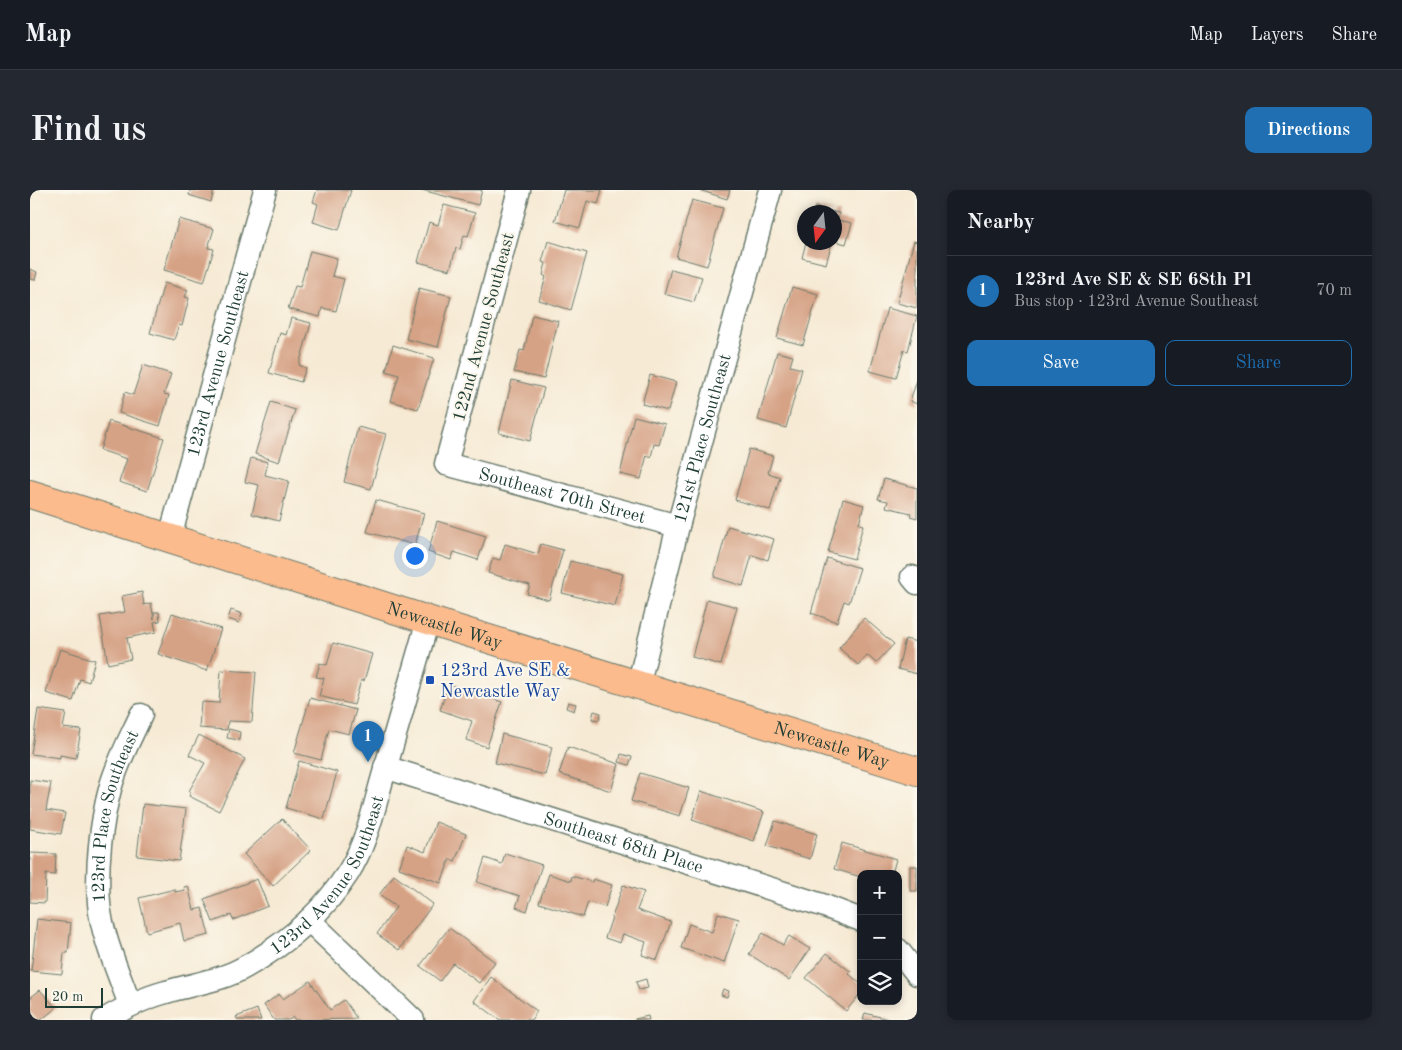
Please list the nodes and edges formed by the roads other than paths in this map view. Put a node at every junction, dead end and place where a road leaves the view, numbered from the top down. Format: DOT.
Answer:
graph roads {
  1 [pos="265,190"];
  2 [pos="519,190"];
  3 [pos="770,190"];
  4 [pos="446,464"];
  5 [pos="30,494"];
  6 [pos="678,526"];
  7 [pos="170,537"];
  8 [pos="428,620"];
  9 [pos="638,686"];
  10 [pos="141,715"];
  11 [pos="386,767"];
  12 [pos="917,771"];
  13 [pos="857,918"];
  14 [pos="309,920"];
  15 [pos="902,955"];
  16 [pos="917,974"];
  17 [pos="130,1005"];
  18 [pos="104,1020"];
  19 [pos="413,1020"];
  1 -- 7 [label="street, 123rd Avenue Southeast"];
  2 -- 4 [label="street, 122nd Avenue Southeast"];
  3 -- 6 [label="street, 121st Place Southeast"];
  4 -- 6 [label="street, Southeast 70th Street"];
  5 -- 7 [label="main road, Newcastle Way"];
  6 -- 9 [label="street, 121st Place Southeast"];
  7 -- 8 [label="main road, Newcastle Way"];
  8 -- 9 [label="main road, Newcastle Way"];
  8 -- 11 [label="street, 123rd Avenue Southeast"];
  9 -- 12 [label="main road, Newcastle Way"];
  10 -- 17 [label="street, 123rd Place Southeast"];
  11 -- 13 [label="street, Southeast 68th Place"];
  11 -- 14 [label="street, 123rd Avenue Southeast"];
  14 -- 17 [label="street, 123rd Avenue Southeast"];
  14 -- 19 [label="street"];
  15 -- 16 [label="street"];
  17 -- 18 [label="street, 123rd Avenue Southeast"];
}
